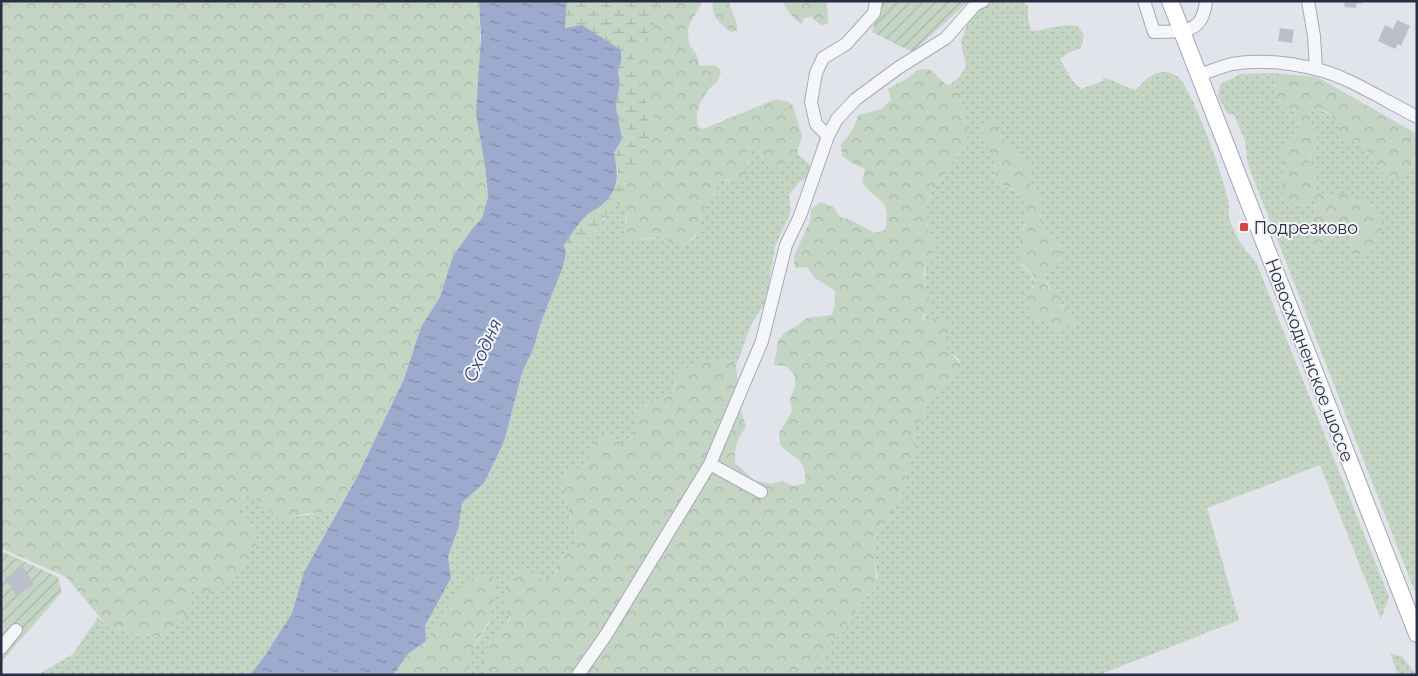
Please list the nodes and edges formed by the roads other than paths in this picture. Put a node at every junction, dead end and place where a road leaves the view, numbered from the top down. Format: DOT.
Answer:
graph roads {
  1 [pos="876,1"];
  2 [pos="983,1"];
  3 [pos="1144,1"];
  4 [pos="1170,1"];
  5 [pos="1206,1"];
  6 [pos="1308,1"];
  7 [pos="1182,32"];
  8 [pos="1316,69"];
  9 [pos="1199,75"];
  10 [pos="1417,118"];
  11 [pos="828,136"];
  12 [pos="710,464"];
  13 [pos="761,492"];
  14 [pos="16,630"];
  15 [pos="1417,634"];
  16 [pos="1,648"];
  17 [pos="578,675"];
  1 -- 11 [label="street"];
  2 -- 11 [label="street"];
  3 -- 7 [label="street"];
  4 -- 7 [label="main road, Новосходненское шоссе"];
  5 -- 7 [label="street"];
  6 -- 8 [label="street"];
  7 -- 9 [label="main road, Новосходненское шоссе"];
  8 -- 9 [label="street"];
  8 -- 10 [label="street"];
  9 -- 15 [label="main road, Новосходненское шоссе"];
  11 -- 12 [label="street"];
  12 -- 13 [label="street"];
  12 -- 17 [label="street"];
  14 -- 16 [label="street"];
}
